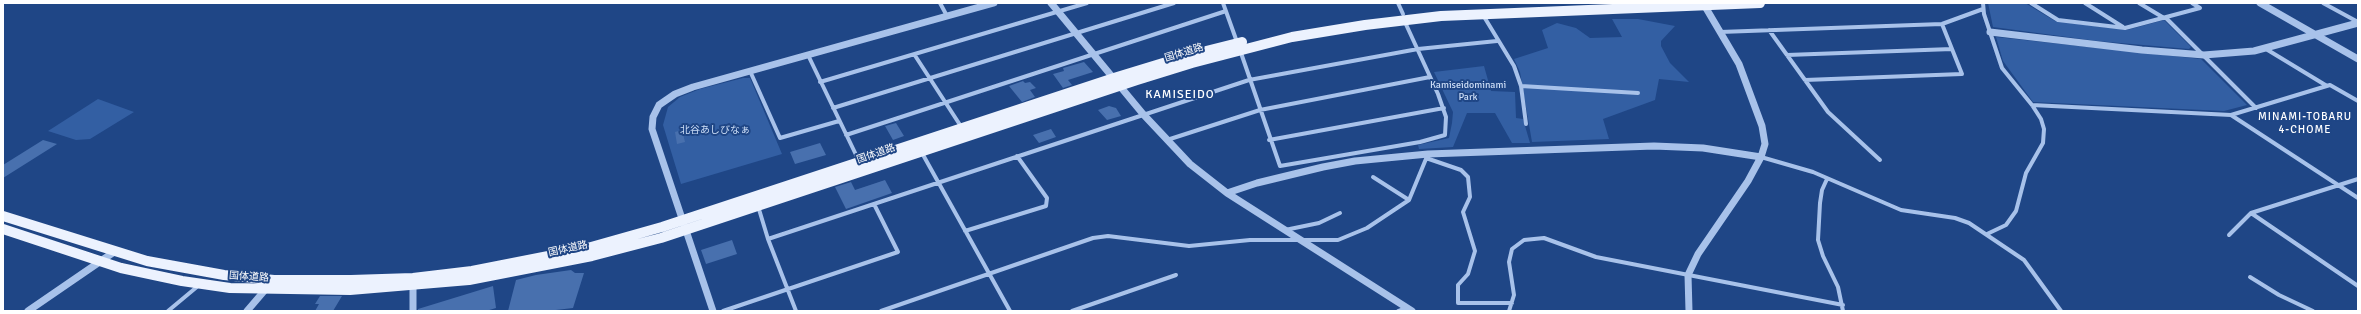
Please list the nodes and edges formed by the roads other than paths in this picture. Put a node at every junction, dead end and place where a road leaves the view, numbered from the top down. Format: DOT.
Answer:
graph roads {
  1 [pos="940,3"];
  2 [pos="994,3"];
  3 [pos="1051,3"];
  4 [pos="1087,3"];
  5 [pos="1174,3"];
  6 [pos="1223,3"];
  7 [pos="1398,3"];
  8 [pos="1577,3"];
  9 [pos="1760,3"];
  10 [pos="1983,3"];
  11 [pos="2031,3"];
  12 [pos="2085,3"];
  13 [pos="2139,3"];
  14 [pos="2192,3"];
  15 [pos="2260,3"];
  16 [pos="2323,3"];
  17 [pos="1703,4"];
  18 [pos="1983,9"];
  19 [pos="1058,12"];
  20 [pos="1226,12"];
  21 [pos="1482,13"];
  22 [pos="947,16"];
  23 [pos="1403,17"];
  24 [pos="2165,18"];
  25 [pos="2358,23"];
  26 [pos="1942,24"];
  27 [pos="2125,28"];
  28 [pos="1769,30"];
  29 [pos="1720,32"];
  30 [pos="1990,32"];
  31 [pos="1076,33"];
  32 [pos="2316,35"];
  33 [pos="1497,41"];
  34 [pos="1239,46"];
  35 [pos="2265,48"];
  36 [pos="1952,49"];
  37 [pos="1418,50"];
  38 [pos="914,54"];
  39 [pos="1094,55"];
  40 [pos="1787,55"];
  41 [pos="2204,55"];
  42 [pos="808,56"];
  43 [pos="2358,59"];
  44 [pos="750,70"];
  45 [pos="1430,77"];
  46 [pos="930,78"];
  47 [pos="1249,80"];
  48 [pos="1806,80"];
  49 [pos="820,82"];
  50 [pos="1117,82"];
  51 [pos="1521,86"];
  52 [pos="2326,86"];
  53 [pos="1638,93"];
  54 [pos="2358,102"];
  55 [pos="946,103"];
  56 [pos="2032,105"];
  57 [pos="833,108"];
  58 [pos="1444,108"];
  59 [pos="2256,108"];
  60 [pos="1260,110"];
  61 [pos="1143,114"];
  62 [pos="2231,115"];
  63 [pos="839,121"];
  64 [pos="1526,124"];
  65 [pos="963,129"];
  66 [pos="846,135"];
  67 [pos="1167,140"];
  68 [pos="1269,140"];
  69 [pos="921,151"];
  70 [pos="1017,156"];
  71 [pos="1427,156"];
  72 [pos="1761,157"];
  73 [pos="1880,160"];
  74 [pos="860,164"];
  75 [pos="1373,176"];
  76 [pos="1827,179"];
  77 [pos="2358,179"];
  78 [pos="939,182"];
  79 [pos="2339,185"];
  80 [pos="1227,193"];
  81 [pos="2358,198"];
  82 [pos="1408,200"];
  83 [pos="874,204"];
  84 [pos="758,206"];
  85 [pos="1340,213"];
  86 [pos="2251,213"];
  87 [pos="3,216"];
  88 [pos="686,225"];
  89 [pos="3,229"];
  90 [pos="1283,230"];
  91 [pos="965,231"];
  92 [pos="1987,234"];
  93 [pos="2229,235"];
  94 [pos="768,239"];
  95 [pos="1298,240"];
  96 [pos="114,252"];
  97 [pos="101,262"];
  98 [pos="989,274"];
  99 [pos="1176,275"];
  100 [pos="1688,276"];
  101 [pos="2250,277"];
  102 [pos="200,284"];
  103 [pos="412,286"];
  104 [pos="2358,286"];
  105 [pos="787,289"];
  106 [pos="265,290"];
  107 [pos="1512,304"];
  108 [pos="1843,305"];
  109 [pos="1409,309"];
  110 [pos="28,311"];
  111 [pos="168,311"];
  112 [pos="247,311"];
  113 [pos="413,311"];
  114 [pos="713,311"];
  115 [pos="723,311"];
  116 [pos="796,311"];
  117 [pos="881,311"];
  118 [pos="1010,311"];
  119 [pos="1072,311"];
  120 [pos="1398,311"];
  121 [pos="1510,311"];
  122 [pos="1689,311"];
  123 [pos="1843,311"];
  124 [pos="2061,311"];
  125 [pos="2313,311"];
  1 -- 22 [label="street"];
  2 -- 22 [label="street"];
  3 -- 19 [label="street"];
  4 -- 19 [label="street"];
  5 -- 31 [label="street"];
  6 -- 20 [label="street"];
  7 -- 23 [label="street"];
  8 -- 23 [label="main road, 国体道路"];
  9 -- 17 [label="main road, 国体道路"];
  10 -- 18 [label="street"];
  11 -- 27 [label="street"];
  12 -- 27 [label="street"];
  13 -- 24 [label="street"];
  14 -- 24 [label="street"];
  15 -- 32 [label="street"];
  16 -- 25 [label="street"];
  17 -- 21 [label="main road, 国体道路"];
  17 -- 29 [label="street"];
  18 -- 26 [label="street"];
  18 -- 30 [label="street"];
  19 -- 31 [label="street"];
  19 -- 38 [label="street"];
  20 -- 34 [label="street"];
  20 -- 39 [label="street"];
  21 -- 23 [label="main road, 国体道路"];
  21 -- 33 [label="street"];
  22 -- 42 [label="street"];
  23 -- 34 [label="main road, 国体道路"];
  23 -- 37 [label="street"];
  24 -- 27 [label="street"];
  24 -- 41 [label="street"];
  25 -- 32 [label="street"];
  26 -- 28 [label="street"];
  26 -- 36 [label="street"];
  28 -- 29 [label="street"];
  28 -- 40 [label="street"];
  29 -- 72 [label="street"];
  30 -- 41 [label="street"];
  30 -- 56 [label="street"];
  31 -- 39 [label="street"];
  31 -- 46 [label="street"];
  32 -- 35 [label="street"];
  32 -- 43 [label="street"];
  33 -- 37 [label="street"];
  33 -- 51 [label="street"];
  34 -- 47 [label="street"];
  34 -- 50 [label="main road, 国体道路"];
  35 -- 41 [label="street"];
  35 -- 52 [label="street"];
  36 -- 40 [label="street"];
  36 -- 48 [label="street"];
  37 -- 45 [label="street"];
  37 -- 47 [label="street"];
  38 -- 46 [label="street"];
  38 -- 49 [label="street"];
  39 -- 50 [label="street"];
  39 -- 55 [label="street"];
  40 -- 48 [label="street"];
  41 -- 59 [label="street"];
  42 -- 44 [label="street"];
  42 -- 49 [label="street"];
  44 -- 63 [label="street"];
  44 -- 88 [label="street"];
  45 -- 58 [label="street"];
  45 -- 60 [label="street"];
  46 -- 55 [label="street"];
  46 -- 57 [label="street"];
  47 -- 60 [label="street"];
  47 -- 61 [label="street"];
  48 -- 73 [label="street"];
  49 -- 57 [label="street"];
  50 -- 61 [label="street"];
  50 -- 65 [label="main road, 国体道路"];
  50 -- 69 [label="main road, 国体道路"];
  51 -- 53 [label="street"];
  51 -- 64 [label="street"];
  52 -- 54 [label="street"];
  52 -- 59 [label="street"];
  55 -- 65 [label="street"];
  55 -- 66 [label="street"];
  56 -- 62 [label="street"];
  56 -- 92 [label="street"];
  57 -- 63 [label="street"];
  58 -- 68 [label="street"];
  58 -- 68 [label="street"];
  59 -- 62 [label="street"];
  60 -- 67 [label="street"];
  60 -- 68 [label="street"];
  61 -- 67 [label="street"];
  61 -- 70 [label="street"];
  62 -- 79 [label="street"];
  63 -- 66 [label="street"];
  65 -- 74 [label="main road, 国体道路"];
  66 -- 74 [label="street"];
  67 -- 80 [label="street"];
  69 -- 78 [label="street"];
  69 -- 84 [label="main road, 国体道路"];
  70 -- 78 [label="street"];
  70 -- 91 [label="street"];
  71 -- 72 [label="street"];
  71 -- 80 [label="street"];
  71 -- 82 [label="street"];
  71 -- 107 [label="street"];
  72 -- 76 [label="street"];
  72 -- 100 [label="street"];
  74 -- 88 [label="main road, 国体道路"];
  75 -- 82 [label="street"];
  76 -- 92 [label="street"];
  76 -- 108 [label="street"];
  77 -- 79 [label="street"];
  78 -- 83 [label="street"];
  78 -- 91 [label="street"];
  79 -- 81 [label="street"];
  79 -- 86 [label="street"];
  80 -- 90 [label="street"];
  82 -- 95 [label="street"];
  83 -- 94 [label="street"];
  83 -- 105 [label="street"];
  84 -- 88 [label="main road, 国体道路"];
  84 -- 94 [label="street"];
  85 -- 90 [label="street"];
  86 -- 93 [label="street"];
  86 -- 104 [label="street"];
  87 -- 96 [label="main road, 国体道路"];
  88 -- 96 [label="main road, 国体道路"];
  88 -- 103 [label="main road, 国体道路"];
  88 -- 114 [label="street"];
  89 -- 97 [label="main road, 国体道路"];
  90 -- 95 [label="street"];
  91 -- 98 [label="street"];
  92 -- 124 [label="street"];
  94 -- 105 [label="street"];
  95 -- 98 [label="street"];
  95 -- 109 [label="street"];
  96 -- 97 [label="street"];
  97 -- 102 [label="main road, 国体道路"];
  97 -- 110 [label="street"];
  98 -- 117 [label="street"];
  98 -- 118 [label="street"];
  99 -- 119 [label="street"];
  100 -- 107 [label="street"];
  100 -- 108 [label="street"];
  100 -- 122 [label="street"];
  101 -- 125 [label="street"];
  102 -- 106 [label="main road, 国体道路"];
  102 -- 111 [label="street"];
  103 -- 106 [label="main road, 国体道路"];
  103 -- 113 [label="street"];
  105 -- 115 [label="street"];
  105 -- 116 [label="street"];
  106 -- 112 [label="street"];
  107 -- 121 [label="street"];
  108 -- 123 [label="street"];
  109 -- 120 [label="street"];
}
